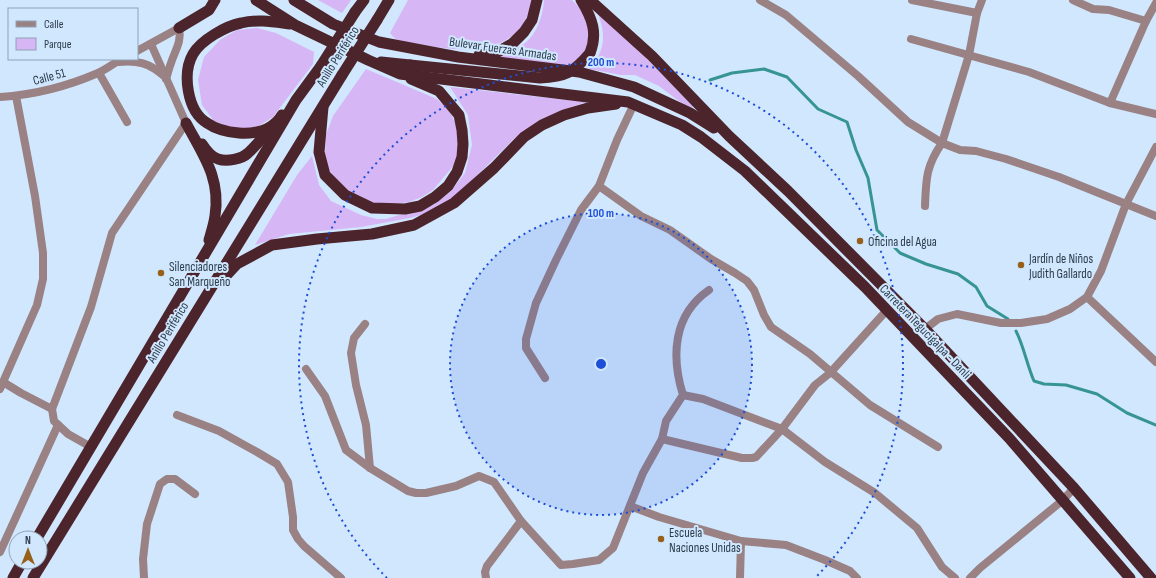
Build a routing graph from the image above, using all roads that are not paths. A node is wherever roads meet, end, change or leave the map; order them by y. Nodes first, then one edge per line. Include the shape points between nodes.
1 (215, 0) edge
2 (256, 0) edge
3 (364, 0) edge
4 (389, 0) edge
5 (537, 0) edge
6 (581, 0) edge
7 (590, 0) edge
8 (760, 0) edge
9 (912, 0) edge
10 (982, 0) edge
11 (1073, 0) edge
12 (299, 2) edge
13 (1156, 3) edge
14 (977, 13) junction
15 (1146, 21) junction
16 (295, 24) junction
17 (178, 28) junction
18 (911, 39) dead end
19 (151, 44) junction
20 (138, 50) edge
21 (969, 55) junction
22 (458, 56) junction
23 (120, 60) edge
24 (368, 60) junction
25 (99, 73) junction
26 (400, 74) junction
27 (166, 79) junction
28 (16, 96) junction
29 (0, 97) edge
30 (296, 100) junction
31 (631, 103) junction
32 (1110, 103) junction
33 (323, 104) junction
34 (1156, 114) edge
35 (127, 122) dead end
36 (186, 123) junction
37 (274, 125) junction
38 (728, 136) junction
39 (942, 143) junction
40 (1156, 147) edge
41 (599, 186) junction
42 (1126, 204) junction
43 (925, 206) dead end
44 (1156, 216) edge
45 (206, 253) junction
46 (709, 290) dead end
47 (206, 296) junction
48 (1087, 297) junction
49 (887, 310) junction
50 (365, 324) dead end
51 (925, 329) junction
52 (1156, 362) edge
53 (306, 369) dead end
54 (830, 373) junction
55 (545, 378) dead end
56 (2, 385) edge
57 (683, 395) junction
58 (52, 409) junction
59 (177, 415) dead end
60 (58, 425) junction
61 (782, 429) junction
62 (662, 439) junction
63 (91, 447) junction
64 (938, 447) dead end
65 (370, 468) junction
66 (1074, 488) junction
67 (195, 494) dead end
68 (1063, 500) junction
69 (630, 506) junction
70 (521, 521) junction
71 (42, 530) edge
72 (741, 541) junction
73 (2, 542) edge
74 (0, 552) edge
75 (33, 578) edge
76 (144, 578) edge
77 (341, 578) edge
78 (486, 578) edge
79 (740, 578) edge
80 (857, 578) edge
81 (955, 578) edge
82 (970, 578) edge
83 (1130, 578) edge
84 (1151, 578) edge

1 - 17 highway via 209,10
2 - 16 highway
3 - 30 highway, Anillo Periférico, bridge
4 - 33 highway, Anillo Periférico, bridge
5 - 22 highway via 532,20 513,43 496,53
6 - 24 highway, bridge via 589,14 594,42 590,53 574,70 555,78
7 - 38 highway via 652,56
8 - 39 street via 786,15 908,122
9 - 14 street
10 - 14 street
11 - 15 street via 1093,9 1109,10
12 - 22 highway, Bulevar Fuerzas Armadas via 333,24 379,42
13 - 15 street
14 - 21 street
15 - 32 street
16 - 24 highway
16 - 37 highway via 268,21 241,23 219,31 202,43 193,54 188,69 188,94 198,115 206,123 224,131 248,134
17 - 19 street
17 - 27 street via 179,44
18 - 21 street
19 - 20 street
19 - 27 street
21 - 32 street via 1029,72
21 - 39 street
22 - 38 highway, Bulevar Fuerzas Armadas via 579,72 634,87 690,113
23 - 25 street, Calle 51
23 - 27 street via 144,63
24 - 26 highway
25 - 28 street, Calle 51 via 55,88
25 - 35 street
26 - 31 highway
26 - 33 highway via 439,91 459,115 462,130 462,157 457,172 448,186 420,206 405,209 372,208 345,195 325,175 319,152
27 - 36 street
28 - 29 street, Calle 51
28 - 56 street via 35,196 43,253 43,279 37,305
30 - 37 highway
30 - 45 highway, Anillo Periférico
31 - 41 street
31 - 47 highway via 588,108 542,125 524,137 454,203 414,225 372,234 272,245 237,264
31 - 49 highway, Carretera Tegucigalpa - Danli via 682,125 745,171
32 - 34 street
33 - 47 highway, Anillo Periférico
36 - 37 highway via 210,154 218,159 229,160 247,154
36 - 45 highway via 215,184 215,217
36 - 58 street via 112,233 91,307
38 - 51 highway, Carretera Tegucigalpa - Danli via 788,191
39 - 42 street via 960,150 976,151 1006,159
39 - 43 street via 933,155 926,178
40 - 42 street
41 - 54 street via 641,216 670,230 710,259 747,281 754,290 771,327 810,354
41 - 55 street via 581,210 536,303 526,348
42 - 44 street
42 - 48 street via 1101,271
45 - 63 highway, Anillo Periférico
46 - 57 street via 698,297 681,325 676,358
47 - 75 highway, Anillo Periférico
48 - 51 street via 1070,309 1047,319 1001,323 957,314 938,319
48 - 52 street
49 - 54 street
49 - 68 highway, Carretera Tegucigalpa - Danli via 1009,438
50 - 65 street via 354,338 351,353 366,425
51 - 66 highway, Carretera Tegucigalpa - Danli
53 - 65 street via 325,396 346,450
54 - 61 street via 815,386
54 - 64 street via 870,405
56 - 58 street
57 - 61 street via 703,399
57 - 62 street via 666,421
58 - 60 street via 54,421
59 - 77 street via 219,431 277,464 288,482 293,530 298,539
60 - 63 street
60 - 73 street
61 - 62 street via 756,457 752,458 742,458
61 - 81 street via 825,462 875,493 916,528 942,567
62 - 69 street via 643,474
63 - 71 highway, Anillo Periférico
65 - 70 street via 408,491 416,493 456,486 479,476 494,482
66 - 68 street
66 - 84 highway, Carretera Tegucigalpa - Danli
67 - 76 street via 175,479 167,479 160,484 147,524 143,559
68 - 82 street
68 - 83 highway, Carretera Tegucigalpa - Danli
69 - 70 street via 613,548 599,560 573,564 561,564
69 - 72 street
70 - 78 street via 487,566
72 - 79 street
72 - 80 street via 786,545 844,568
73 - 74 street

